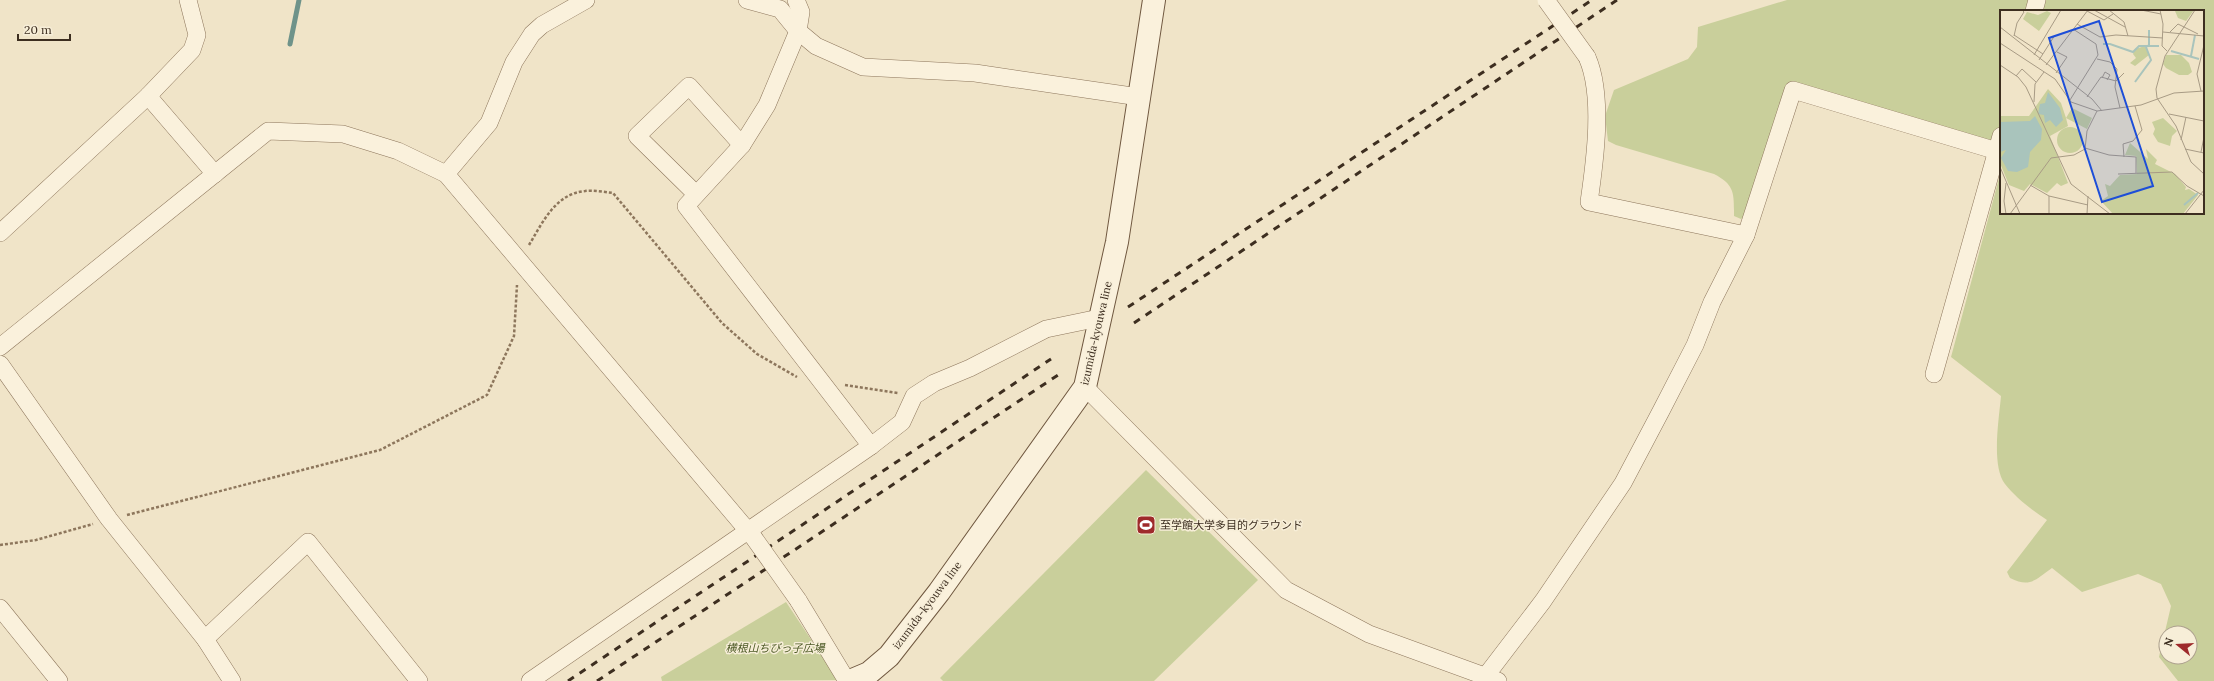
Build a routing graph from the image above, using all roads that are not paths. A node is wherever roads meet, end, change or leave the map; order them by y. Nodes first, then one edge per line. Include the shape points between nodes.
1 (188, 0) edge
2 (586, 0) edge
3 (747, 0) edge
4 (796, 0) edge
5 (1154, 0) edge
6 (1546, 0) edge
7 (2037, 0) edge
8 (2034, 10) edge
9 (798, 31) junction
10 (148, 96) junction
11 (1138, 97) junction
12 (1999, 143) edge
13 (742, 145) junction
14 (215, 174) junction
15 (446, 174) junction
16 (696, 194) junction
17 (0, 233) edge
18 (1746, 236) junction
19 (1099, 318) junction
20 (0, 347) edge
21 (0, 364) edge
22 (1934, 374) dead end
23 (1085, 387) junction
24 (871, 446) junction
25 (752, 534) junction
26 (0, 608) edge
27 (205, 638) junction
28 (1492, 679) edge
29 (59, 681) edge
30 (232, 681) edge
31 (420, 681) edge
32 (530, 681) edge
33 (848, 681) edge

1 - 10 street via 197,35 192,50
2 - 15 street via 542,25 532,34 514,62 489,123
3 - 9 street via 780,9
4 - 9 street via 801,12
5 - 11 main road, izumida-kyouwa line
6 - 18 street, bridge via 1587,57 1594,72 1597,150 1589,202
7 - 8 street
9 - 11 street via 816,46 863,67 976,73
9 - 13 street via 767,105
10 - 14 street
10 - 17 street
11 - 19 main road, izumida-kyouwa line via 1117,242
12 - 18 street via 1793,90
12 - 22 street
13 - 16 street
13 - 16 street via 689,86 637,136
14 - 15 street via 268,131 343,134 398,151
14 - 20 street
15 - 25 street
16 - 24 street via 686,206
18 - 28 street via 1712,302 1695,345 1623,483
19 - 23 main road, izumida-kyouwa line
19 - 24 street via 1046,329 970,368 934,383 914,396 902,422
21 - 27 street via 110,519
23 - 28 street via 1286,590 1369,634
23 - 33 main road, izumida-kyouwa line via 939,592 889,656 869,672
24 - 25 street
25 - 32 street
25 - 33 street, bridge via 798,600
26 - 29 street
27 - 30 street
27 - 31 street via 308,542

